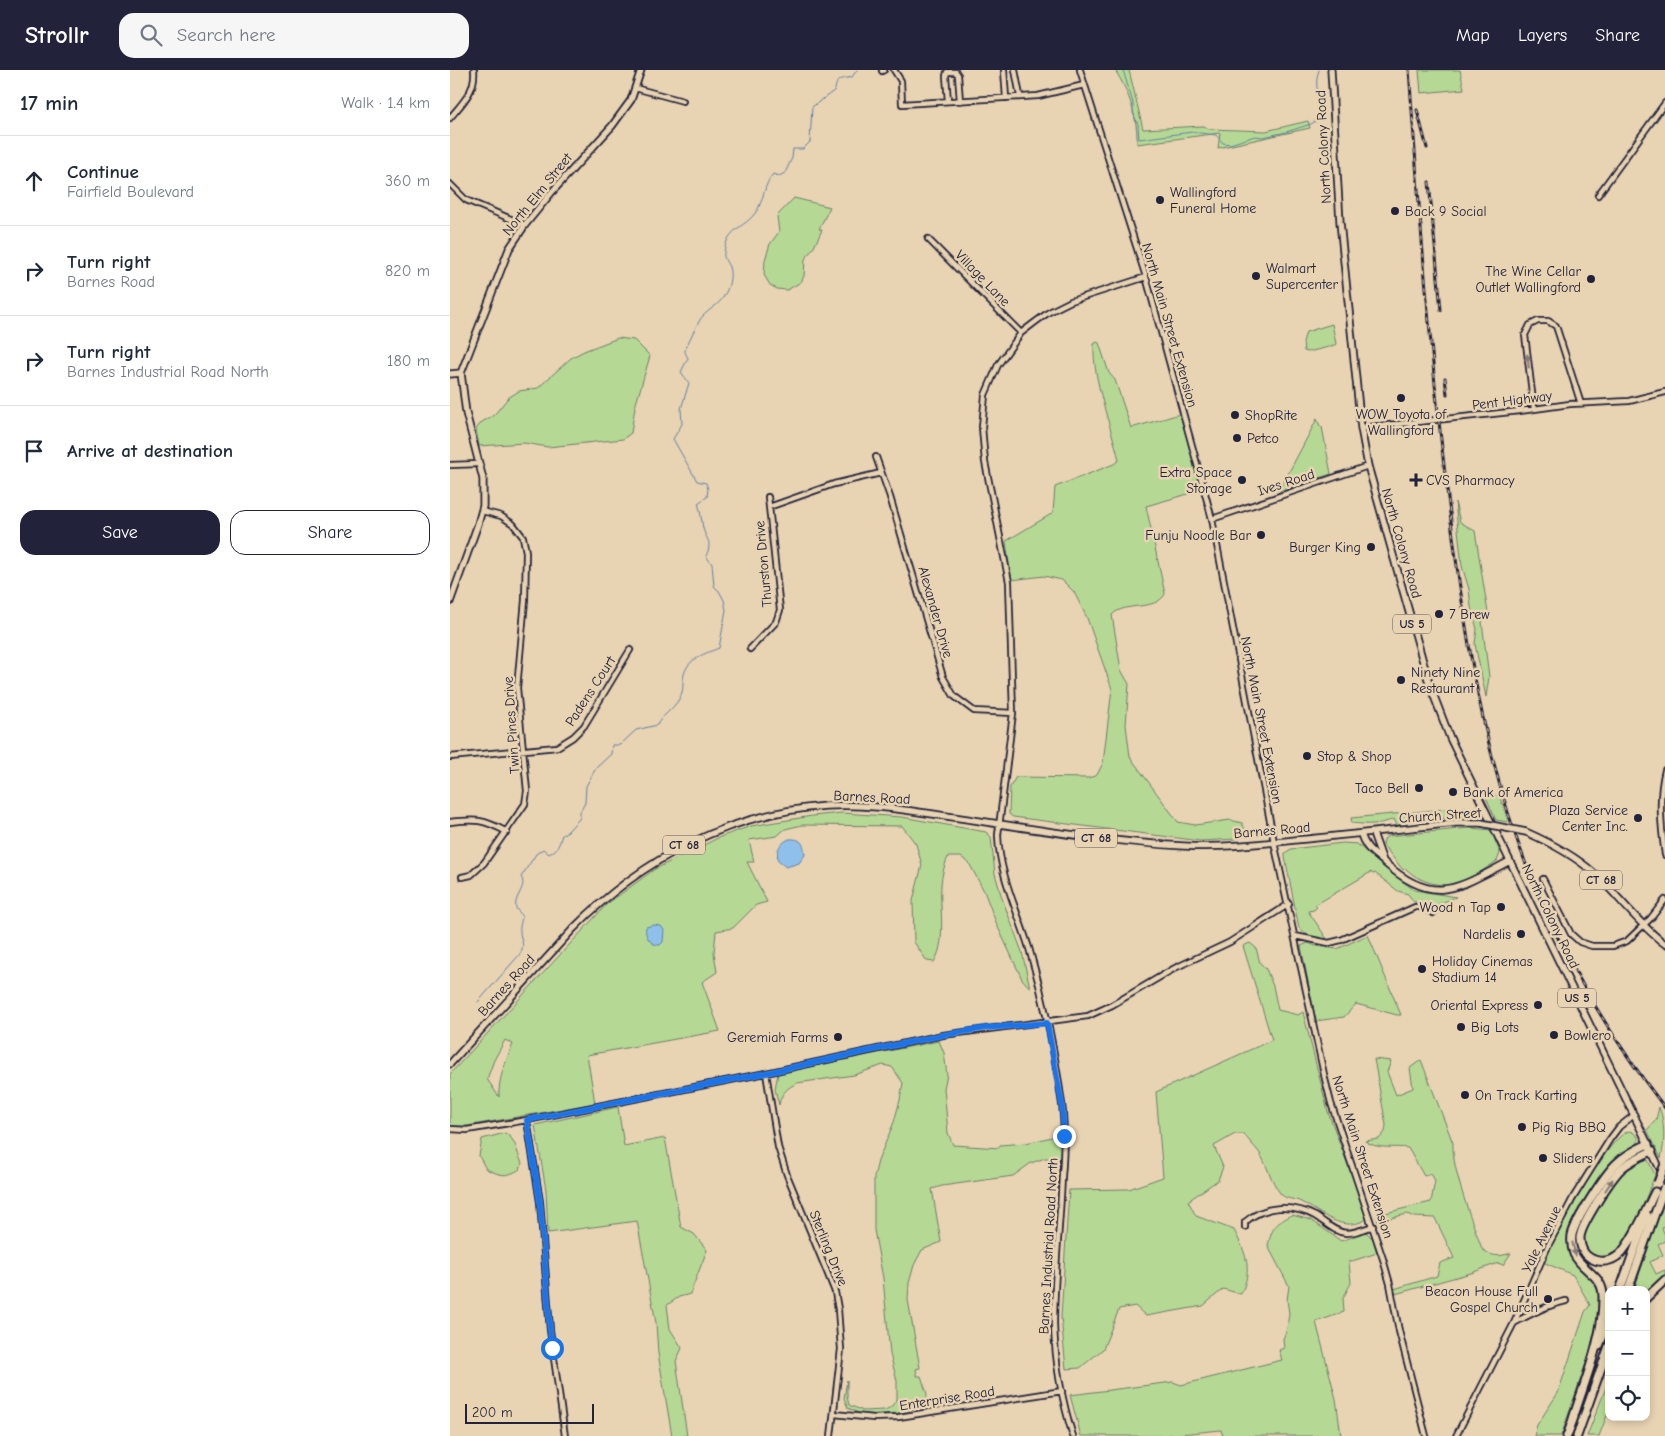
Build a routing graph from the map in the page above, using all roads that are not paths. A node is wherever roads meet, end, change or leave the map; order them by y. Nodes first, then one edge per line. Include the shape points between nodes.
1 (474, 70) edge
2 (641, 70) edge
3 (894, 70) edge
4 (1004, 70) edge
5 (1015, 70) edge
6 (1080, 70) edge
7 (1332, 70) edge
8 (1084, 85) junction
9 (635, 88) junction
10 (1020, 96) junction
11 (1006, 98) junction
12 (683, 101) dead end
13 (948, 101) junction
14 (960, 101) junction
15 (1665, 103) edge
16 (450, 118) edge
17 (450, 184) edge
18 (1598, 195) dead end
19 (525, 225) junction
20 (928, 239) dead end
21 (1146, 277) junction
22 (1021, 333) junction
23 (461, 373) junction
24 (450, 374) edge
25 (1665, 392) edge
26 (1581, 404) junction
27 (1534, 410) junction
28 (1362, 428) junction
29 (876, 457) dead end
30 (479, 464) junction
31 (450, 465) edge
32 (1368, 466) junction
33 (881, 473) junction
34 (768, 497) dead end
35 (769, 507) junction
36 (482, 511) junction
37 (1212, 519) junction
38 (450, 602) edge
39 (750, 649) dead end
40 (630, 650) dead end
41 (1013, 713) junction
42 (523, 749) junction
43 (450, 757) edge
44 (1665, 770) edge
45 (450, 822) edge
46 (1000, 824) junction
47 (1384, 831) joint
48 (507, 832) junction
49 (1373, 833) junction
50 (1360, 834) junction
51 (1274, 842) junction
52 (1665, 855) edge
53 (1383, 861) junction
54 (1510, 861) junction
55 (462, 877) dead end
56 (1543, 879) dead end
57 (1665, 900) edge
58 (1289, 904) junction
59 (1433, 913) dead end
60 (1644, 926) junction
61 (1295, 936) junction
62 (1665, 944) edge
63 (1047, 1023) junction
64 (450, 1064) edge
65 (766, 1073) junction
66 (1634, 1115) junction
67 (527, 1120) junction
68 (450, 1129) edge
69 (1648, 1144) junction
70 (1652, 1151) junction
71 (1665, 1164) edge
72 (1661, 1186) edge
73 (1373, 1226) junction
74 (1245, 1227) dead end
75 (1665, 1280) edge
76 (1622, 1286) edge
77 (1629, 1286) edge
78 (1650, 1294) edge
79 (1566, 1301) dead end
80 (1514, 1323) junction
81 (1605, 1331) edge
82 (1605, 1357) edge
83 (1605, 1369) edge
84 (1062, 1391) junction
85 (834, 1414) junction
86 (1572, 1422) junction
87 (1581, 1425) junction
88 (565, 1436) edge
89 (831, 1436) edge
90 (1073, 1436) edge
91 (1426, 1436) edge
92 (1456, 1436) edge
93 (1567, 1436) edge
94 (1577, 1436) edge

1 - 16 street via 472,89
2 - 9 main road, North Elm Street
3 - 13 street via 901,81 902,104
4 - 11 street
5 - 10 street
6 - 8 street, North Main Street Extension
7 - 28 main road, North Colony Road / US 5 via 1340,222
8 - 10 street via 1047,94
8 - 21 street, North Main Street Extension
9 - 12 street
9 - 19 main road, North Elm Street via 631,100 612,126
10 - 11 street
11 - 14 street
13 - 14 street
13 - 14 street via 946,76 952,71 958,75
15 - 18 street
17 - 19 street via 466,200
19 - 23 main road, North Elm Street via 509,249
20 - 22 street, Village Lane
21 - 22 street, Barnes Industrial Road North via 1071,301 1049,312
21 - 37 street, North Main Street Extension
22 - 41 street, Barnes Industrial Road North via 998,365 985,394 982,427 985,462 1009,582
23 - 24 main road
23 - 30 main road via 466,413
25 - 26 street, Pent Highway via 1629,401
26 - 27 street, Pent Highway
27 -> 26 street via 1525,335 1530,325 1541,320 1556,326
27 - 28 street, Pent Highway
28 - 32 main road, North Colony Road / US 5
29 - 33 street, Alexander Drive
30 - 31 street
30 - 36 main road via 483,479
32 - 37 street, Ives Road
32 - 54 main road, North Colony Road / US 5 via 1437,706
33 - 35 street via 834,484
33 - 41 street, Alexander Drive via 943,677 954,696 974,710
34 - 35 street, Thurston Drive
35 - 39 street, Thurston Drive via 780,610 776,622
36 - 38 main road
36 - 42 street, Twin Pines Drive via 513,524 523,537 526,552 517,688
37 - 51 street, North Main Street Extension
40 - 42 street, Padens Court via 574,738 557,747
41 - 46 street, Barnes Industrial Road North
42 - 43 street, Padens Court
42 - 48 street, Twin Pines Drive via 525,804
44 - 52 street via 1660,812
45 - 48 street via 474,819
46 - 51 main road, Barnes Road / CT 68 via 1096,838 1185,846
46 - 63 street, Barnes Industrial Road North via 1002,867 1035,968
46 - 64 main road, Barnes Road / CT 68 via 887,808 827,806 768,816 712,833 662,857 594,908
47 - 49 main road, Barnes Road / CT 68
47 - 60 main road, Church Street / CT 68, bridge via 1481,823 1526,832 1553,843 1585,865
48 - 55 street, Twin Pines Drive via 484,864 471,875
49 - 50 main road, Barnes Road / CT 68
49 - 53 main road
50 - 51 main road, Barnes Road / CT 68
50 - 53 main road via 1367,848
51 - 58 street, North Main Street Extension
53 - 54 main road via 1409,881 1441,890 1462,886
54 - 66 main road, North Colony Road / US 5
56 - 60 street via 1571,934 1584,944 1614,946 1627,941
57 - 60 street
58 - 61 street, North Main Street Extension
58 - 63 street via 1230,942 1175,968 1097,1013
59 - 61 street via 1415,907 1329,943
60 - 62 main road, Church Street / CT 68
61 - 73 street, North Main Street Extension via 1331,1103
63 - 65 street via 943,1035
63 - 84 street, Barnes Industrial Road North via 1062,1105 1064,1136 1054,1322
65 - 67 street
65 - 85 street, Sterling Drive via 778,1146 787,1175 835,1292 842,1349
66 - 69 main road, North Colony Road / US 5
66 - 80 street, Yale Avenue via 1610,1139 1573,1198
67 - 68 street via 467,1130
67 - 88 street via 540,1202 550,1330
69 - 70 main road, North Colony Road / US 5
69 -> 86 highway via 1611,1170 1572,1236 1575,1255 1600,1282 1603,1298 1598,1337
70 - 72 main road, North Colony Road / US 5
72 -> 70 highway via 1617,1256 1602,1262 1586,1255 1580,1234 1598,1202 1622,1168
71 - 72 highway, bridge
72 - 76 highway
72 - 77 highway
73 - 74 street via 1346,1233 1300,1209 1284,1207 1254,1214 1245,1222
73 - 91 street, North Main Street Extension
75 - 78 highway
79 - 80 street
80 - 92 street, Yale Avenue
81 - 86 highway
82 - 87 highway
83 - 87 highway
84 - 85 street, Enterprise Road via 899,1418
84 - 90 street, Barnes Industrial Road North
85 - 89 street, Sterling Drive
86 - 93 highway
87 - 94 highway

